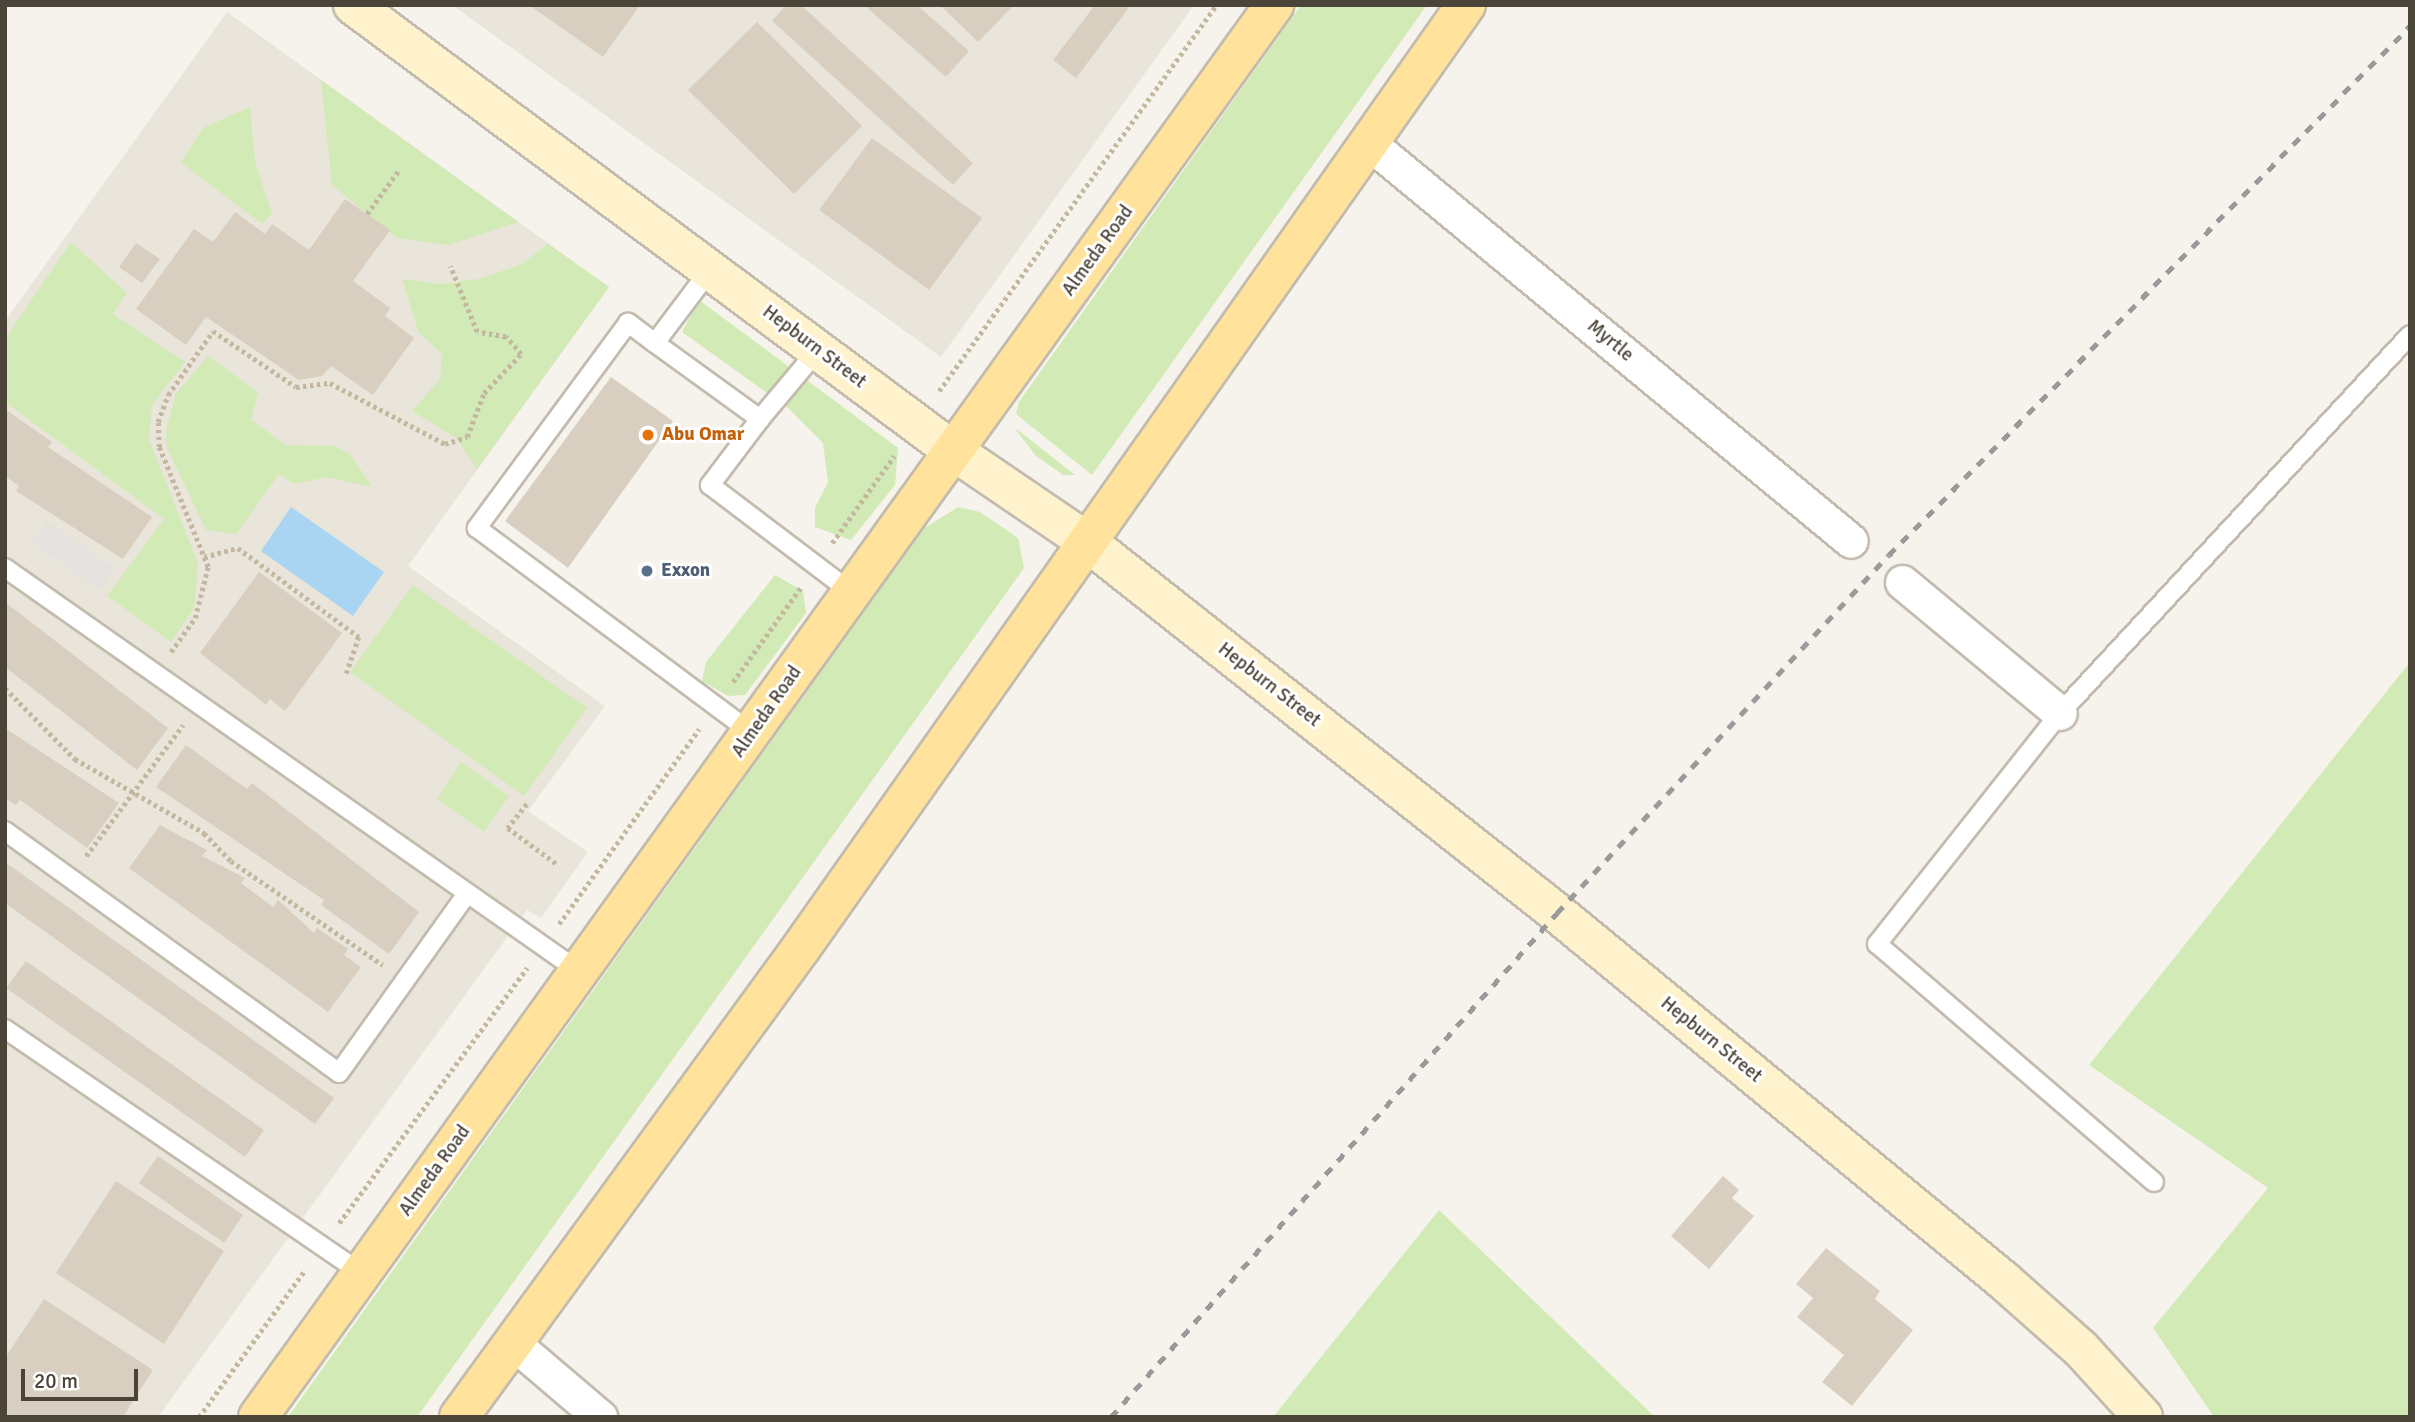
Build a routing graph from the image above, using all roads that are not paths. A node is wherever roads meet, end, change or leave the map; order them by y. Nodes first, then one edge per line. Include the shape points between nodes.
1 (353, 5) edge
2 (1274, 5) edge
3 (1466, 5) edge
4 (1368, 142) junction
5 (710, 271) junction
6 (2410, 335) edge
7 (655, 343) junction
8 (818, 351) junction
9 (760, 419) junction
10 (952, 450) junction
11 (1086, 541) junction
12 (1851, 541) dead end
13 (5, 568) edge
14 (1902, 582) dead end
15 (851, 592) junction
16 (2060, 713) junction
17 (752, 733) junction
18 (5, 831) edge
19 (466, 894) junction
20 (580, 972) junction
21 (5, 1029) edge
22 (2154, 1182) dead end
23 (361, 1273) junction
24 (512, 1342) junction
25 (258, 1417) edge
26 (459, 1417) edge
27 (600, 1417) edge
28 (2143, 1417) edge

1 - 5 street, Hepburn Street
2 - 10 main road, Almeda Road
3 - 4 main road
4 - 11 main road
4 - 12 street, Myrtle
5 - 7 lane
5 - 8 street, Hepburn Street
6 - 16 lane
7 - 9 lane
7 - 17 lane via 628,323 477,528
8 - 9 lane
8 - 10 street, Hepburn Street
9 - 15 lane via 710,485
10 - 11 street, Hepburn Street
10 - 15 main road, Almeda Road
11 - 24 main road
11 - 28 street, Hepburn Street via 1557,913 2003,1280 2081,1349
13 - 19 lane
14 - 16 street
15 - 17 main road, Almeda Road
16 - 22 lane via 1877,944
17 - 20 main road, Almeda Road
18 - 19 lane via 339,1073
19 - 20 lane
20 - 23 main road, Almeda Road
21 - 23 lane
23 - 25 main road, Almeda Road
24 - 26 main road
24 - 27 street

